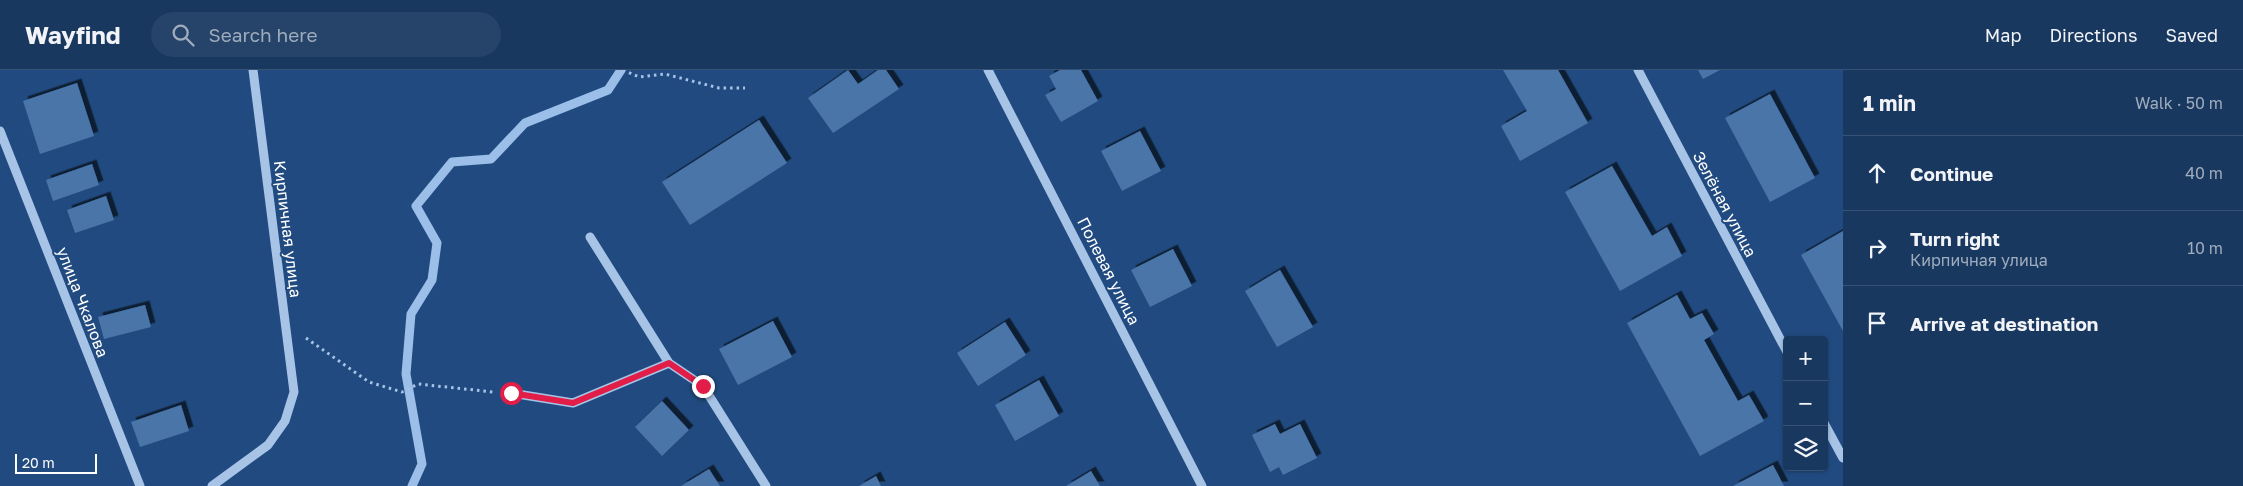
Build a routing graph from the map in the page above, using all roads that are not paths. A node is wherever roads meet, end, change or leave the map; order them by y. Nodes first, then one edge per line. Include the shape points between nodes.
1 (253, 70) edge
2 (988, 70) edge
3 (1638, 70) edge
4 (0, 131) edge
5 (590, 237) dead end
6 (1783, 344) edge
7 (669, 363) junction
8 (511, 393) road end
9 (1826, 426) edge
10 (1843, 458) edge
11 (139, 485) edge
12 (212, 486) edge
13 (766, 486) edge
14 (1202, 486) edge

1 - 12 street, Кирпичная улица via 294,392 285,422 268,445
2 - 14 street, Полевая улица
3 - 6 street, Зелёная улица
4 - 11 street, улица Чкалова
5 - 7 street
7 - 8 street via 573,403
7 - 13 street via 703,386
9 - 10 street

